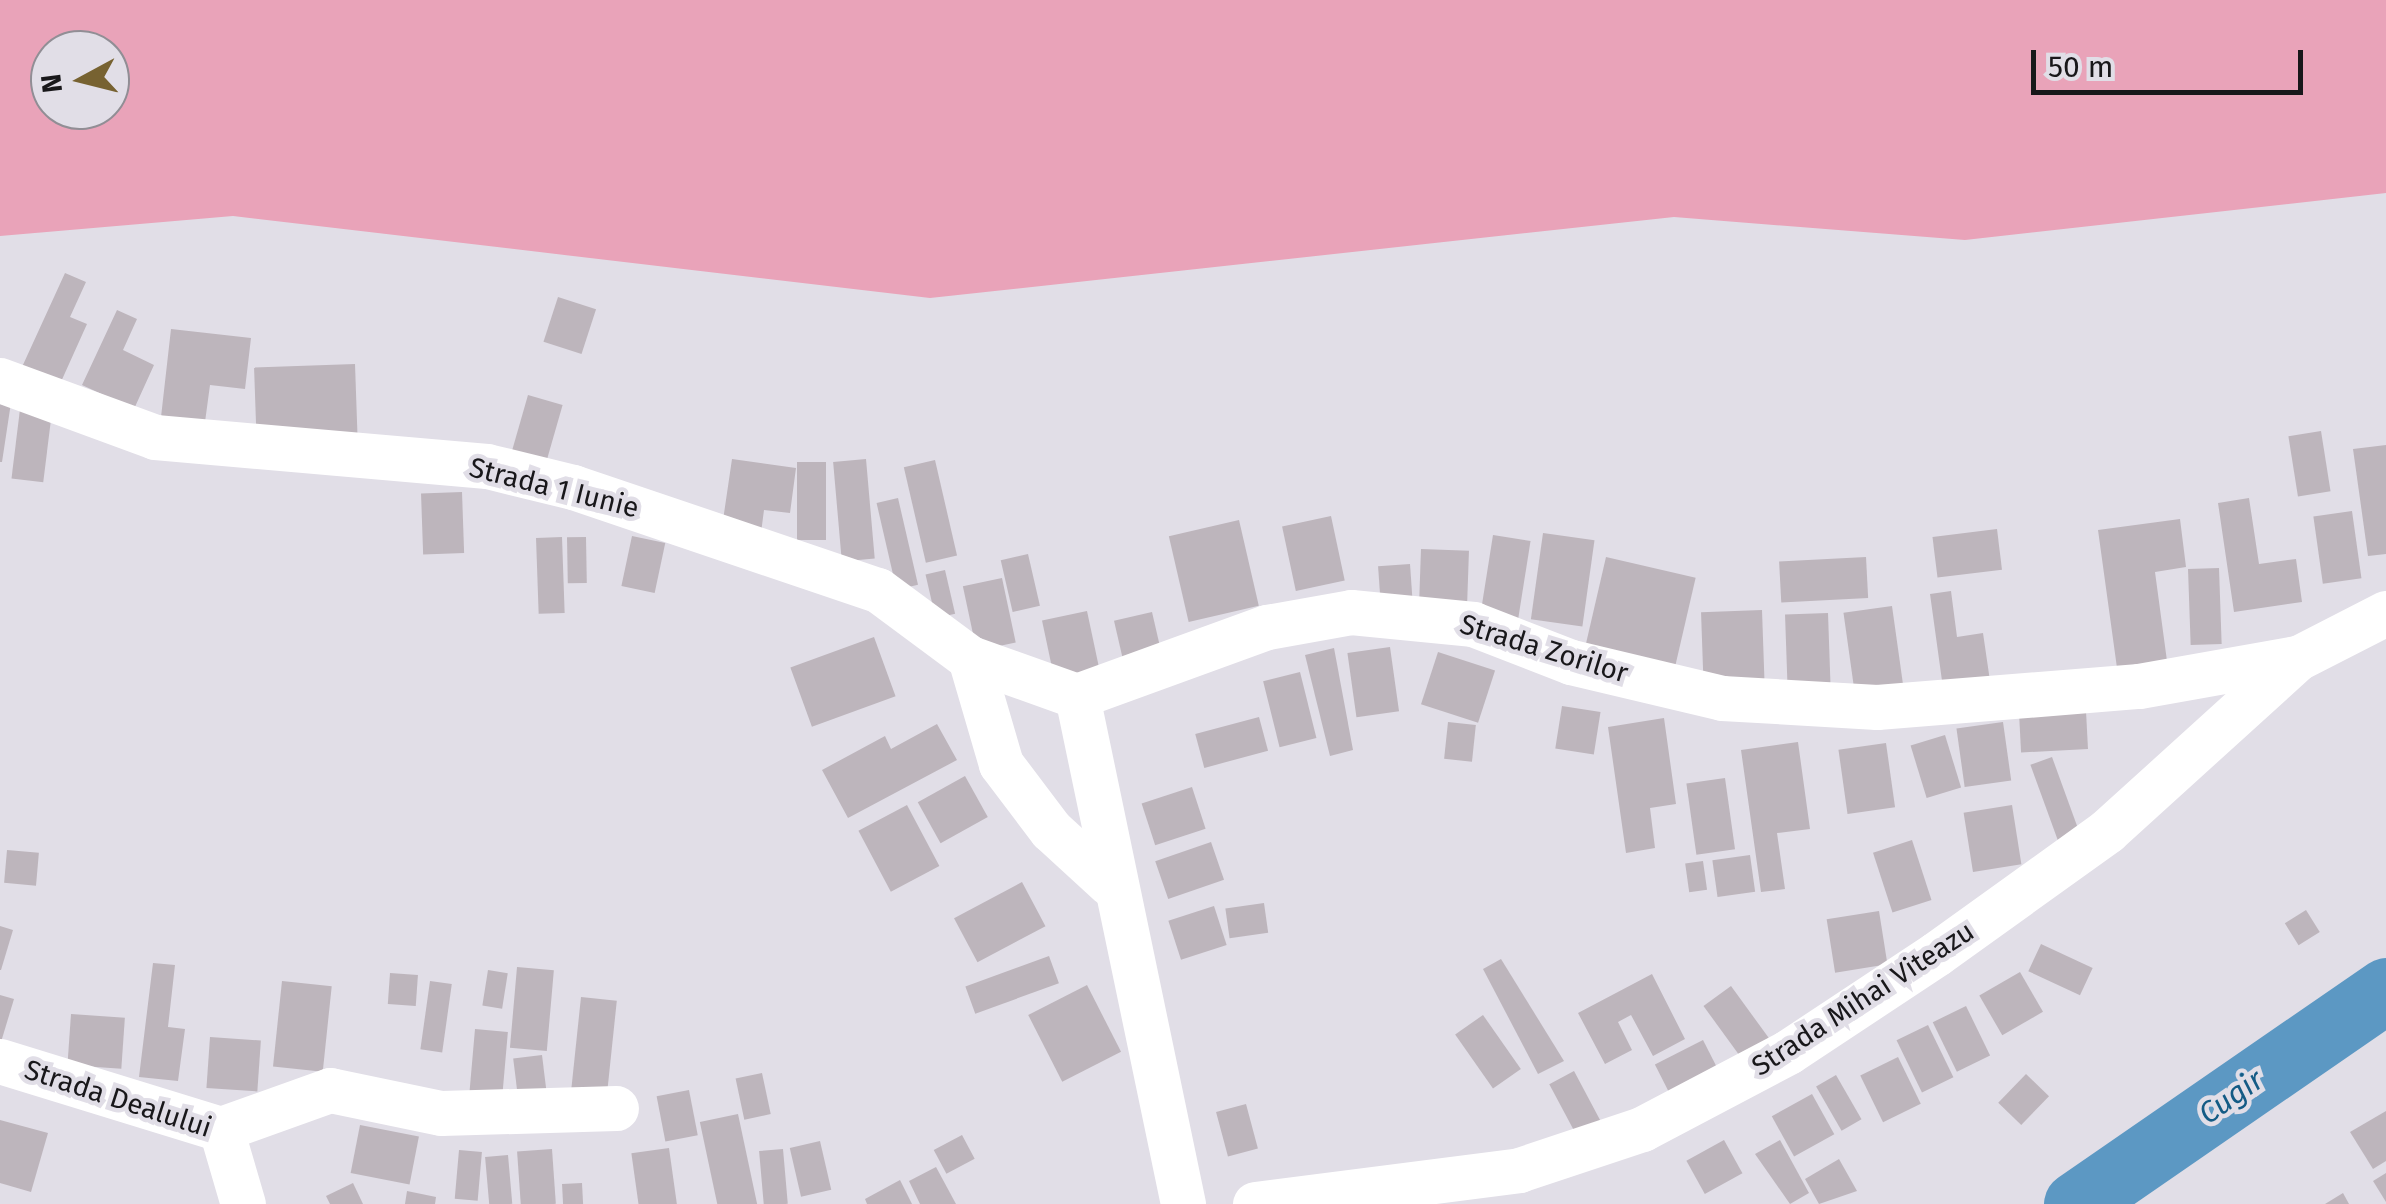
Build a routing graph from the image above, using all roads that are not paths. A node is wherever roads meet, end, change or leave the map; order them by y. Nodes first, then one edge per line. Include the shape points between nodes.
1 (0, 380) edge
2 (2386, 613) edge
3 (970, 658) junction
4 (2298, 658) junction
5 (1077, 696) junction
6 (1109, 883) junction
7 (0, 1061) edge
8 (616, 1108) dead end
9 (221, 1129) junction
10 (243, 1204) edge
11 (1183, 1204) edge
12 (1255, 1204) edge

1 - 3 street, Strada 1 Iunie via 156,438 487,466 573,487 878,590
2 - 4 street, Strada Mihai Viteazu
3 - 5 street, Strada 1 Iunie
3 - 6 street via 1001,764 1052,830
4 - 5 street, Strada Zorilor via 2139,686 1877,707 1722,698 1571,662 1473,624 1352,612 1267,627
4 - 12 street, Strada Mihai Viteazu via 2107,832 1788,1052 1674,1112 1582,1154 1519,1170
5 - 6 street
6 - 11 street
7 - 9 street, Strada Dealului
8 - 9 street via 440,1113 330,1090
9 - 10 street, Strada Dealului

